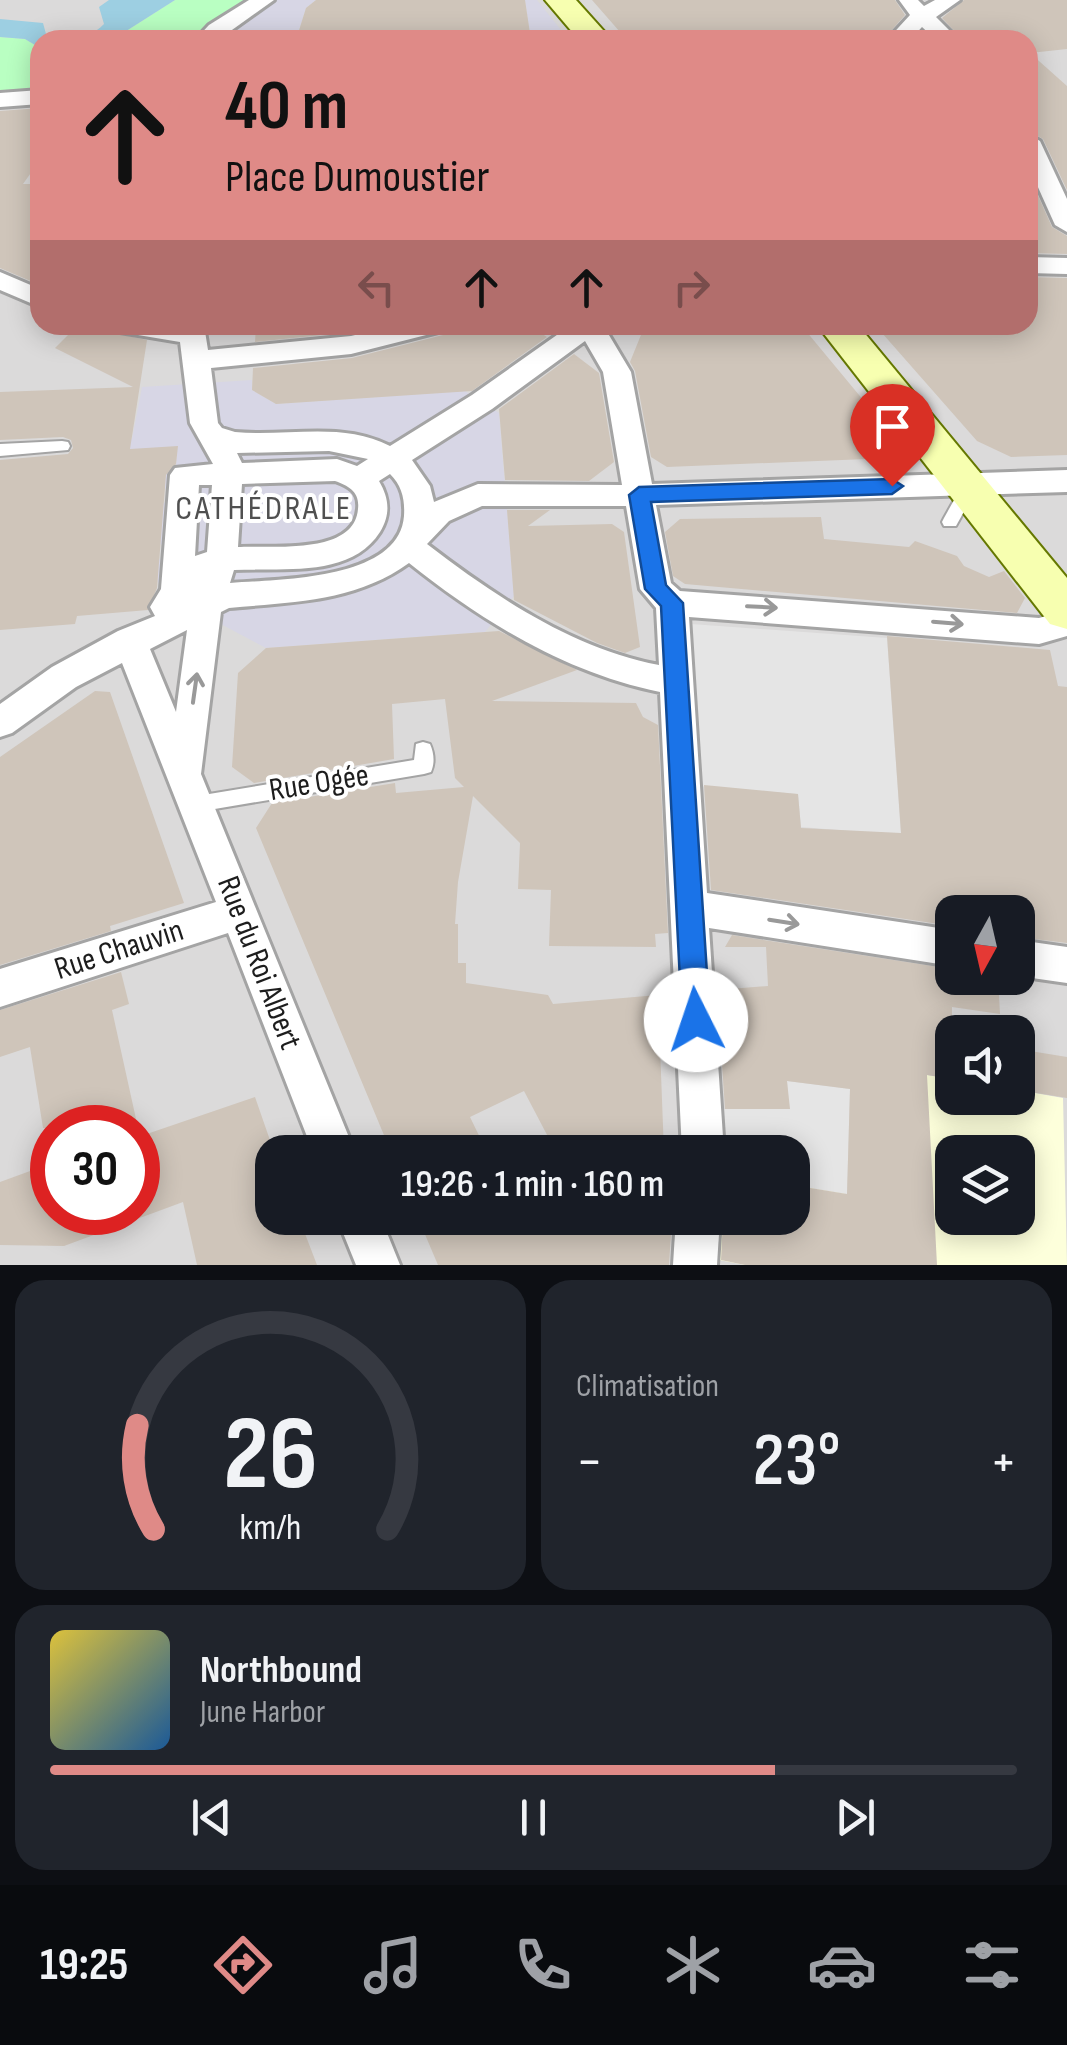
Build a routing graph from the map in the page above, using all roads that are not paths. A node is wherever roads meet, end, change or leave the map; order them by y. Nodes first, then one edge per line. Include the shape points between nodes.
1 (264, 0) edge
2 (560, 0) edge
3 (950, 0) edge
4 (913, 8) edge
5 (215, 30) edge
6 (587, 30) edge
7 (937, 30) edge
8 (30, 98) edge
9 (0, 100) edge
10 (1038, 163) edge
11 (1067, 225) edge
12 (1038, 265) edge
13 (1067, 266) edge
14 (0, 280) edge
15 (30, 294) edge
16 (166, 335) edge
17 (392, 335) edge
18 (576, 335) edge
19 (596, 335) edge
20 (845, 335) edge
21 (192, 341) edge
22 (213, 436) junction
23 (62, 446) dead end
24 (0, 450) edge
25 (390, 457) junction
26 (228, 472) junction
27 (359, 478) junction
28 (1067, 481) edge
29 (639, 495) junction
30 (960, 505) junction
31 (412, 539) junction
32 (222, 562) junction
33 (183, 600) junction
34 (672, 603) junction
35 (1067, 611) edge
36 (1067, 623) edge
37 (130, 640) junction
38 (678, 682) junction
39 (0, 723) edge
40 (423, 750) dead end
41 (192, 788) junction
42 (688, 907) junction
43 (238, 912) junction
44 (935, 945) edge
45 (1035, 961) edge
46 (1067, 966) edge
47 (0, 988) edge
48 (327, 1135) edge
49 (702, 1135) edge
50 (367, 1235) edge
51 (697, 1235) edge
52 (378, 1265) edge
53 (696, 1265) edge

1 - 5 street
2 - 6 main road
3 - 4 street
4 - 7 street
8 - 9 street
10 - 11 street
12 - 13 street
14 - 15 street
16 - 21 street
17 - 21 street via 351,345
18 - 25 street
19 - 29 street via 618,372
20 - 30 main road
21 - 22 street via 200,401
22 - 25 street via 230,442 352,443
22 - 26 street
23 - 24 lane
25 - 27 street
25 - 31 street via 419,492
26 - 27 street via 319,468
26 - 32 street
26 - 33 street, Rue du Roi Albert via 185,470
27 - 32 street via 372,494 372,520 344,549
28 - 30 street
29 - 30 street via 918,485
29 - 31 street via 466,499 438,513
29 - 34 street via 656,589
30 - 35 main road
31 - 33 street via 383,566 350,582
31 - 38 street via 460,588 501,612 607,666
32 - 33 street via 208,563
33 - 37 street
41 -> 33 street, Rue du Roi Albert
34 -> 36 street via 1039,631
34 - 38 street
37 - 39 street via 64,676
37 - 41 street, Rue du Roi Albert
38 - 42 street
40 - 41 lane, Rue Ogée via 424,766
41 - 43 street, Rue du Roi Albert
42 -> 44 street
42 - 49 street
43 - 47 street, Rue Chauvin
43 - 48 street, Rue du Roi Albert
45 - 46 street
50 - 52 street
51 - 53 street

